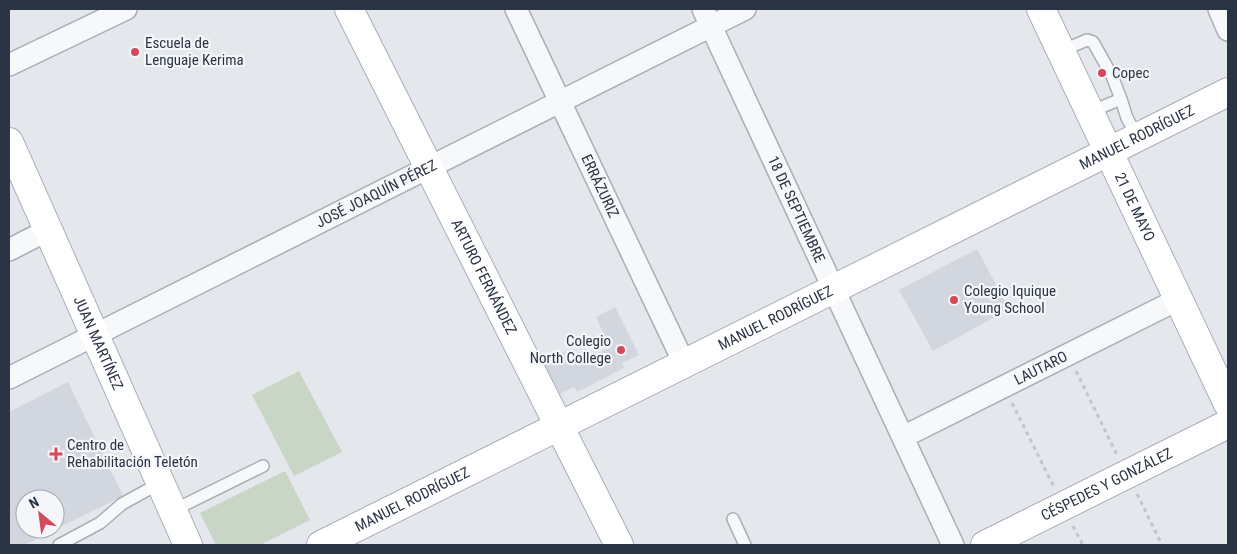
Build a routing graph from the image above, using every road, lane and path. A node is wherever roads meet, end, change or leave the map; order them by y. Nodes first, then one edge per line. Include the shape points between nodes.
1 (126, 9) edge
2 (349, 9) edge
3 (516, 9) edge
4 (745, 9) edge
5 (1041, 9) edge
6 (1219, 9) edge
7 (707, 17) edge
8 (1228, 30) edge
9 (1061, 51) junction
10 (9, 65) edge
11 (1228, 92) edge
12 (1121, 99) junction
13 (560, 102) junction
14 (1090, 112) junction
15 (1138, 138) junction
16 (9, 142) edge
17 (1108, 151) junction
18 (429, 168) junction
19 (48, 230) junction
20 (9, 250) edge
21 (834, 289) junction
22 (1178, 299) junction
23 (95, 336) junction
24 (1068, 354) junction
25 (684, 364) junction
26 (9, 378) edge
27 (1004, 387) junction
28 (1228, 404) edge
29 (1228, 424) edge
30 (559, 426) junction
31 (903, 437) junction
32 (1114, 448) dead end
33 (263, 466) dead end
34 (1050, 479) dead end
35 (160, 482) junction
36 (1140, 501) dead end
37 (172, 511) junction
38 (733, 519) dead end
39 (1075, 530) dead end
40 (59, 545) edge
41 (188, 545) edge
42 (321, 545) edge
43 (619, 545) edge
44 (744, 545) edge
45 (953, 545) edge
46 (985, 545) edge
47 (1082, 545) edge
48 (1162, 545) edge

1 - 10 street
2 - 18 street, ARTURO FERNÁNDEZ
3 - 13 street, ERRÁZURIZ
4 - 7 street, JOSÉ JOAQUÍN PÉREZ
5 - 9 street, 21 DE MAYO
6 - 8 street
7 - 13 street, JOSÉ JOAQUÍN PÉREZ
7 - 21 street, 18 DE SEPTIEMBRE
9 - 12 lane via 1087,40 1093,42
9 - 14 street, 21 DE MAYO
11 - 15 street, MANUEL RODRÍGUEZ
12 - 14 lane
12 - 15 lane
13 - 18 street, JOSÉ JOAQUÍN PÉREZ
13 - 25 street, ERRÁZURIZ
14 - 17 street, 21 DE MAYO
15 - 17 street, MANUEL RODRÍGUEZ
16 - 19 street, JUAN MARTÍNEZ
17 - 21 street, MANUEL RODRÍGUEZ
17 - 22 street, 21 DE MAYO
18 - 23 street, JOSÉ JOAQUÍN PÉREZ
18 - 30 street, ARTURO FERNÁNDEZ
19 - 20 street
19 - 23 street, JUAN MARTÍNEZ
21 - 25 street, MANUEL RODRÍGUEZ
21 - 31 street, 18 DE SEPTIEMBRE
22 - 24 street, LAUTARO
22 - 28 street, 21 DE MAYO
23 - 26 street, JOSÉ JOAQUÍN PÉREZ
23 - 35 street, JUAN MARTÍNEZ
24 - 27 street, LAUTARO
24 - 32 path
25 - 30 street, MANUEL RODRÍGUEZ
27 - 31 street, LAUTARO
27 - 34 path
29 - 46 street, CÉSPEDES Y GONZÁLEZ
30 - 42 street, MANUEL RODRÍGUEZ
30 - 43 street, ARTURO FERNÁNDEZ
31 - 45 street, 18 DE SEPTIEMBRE
33 - 37 lane
35 - 37 street, JUAN MARTÍNEZ
35 - 40 lane via 122,504 100,523
36 - 48 path
37 - 41 street, JUAN MARTÍNEZ
38 - 44 lane
39 - 47 path

